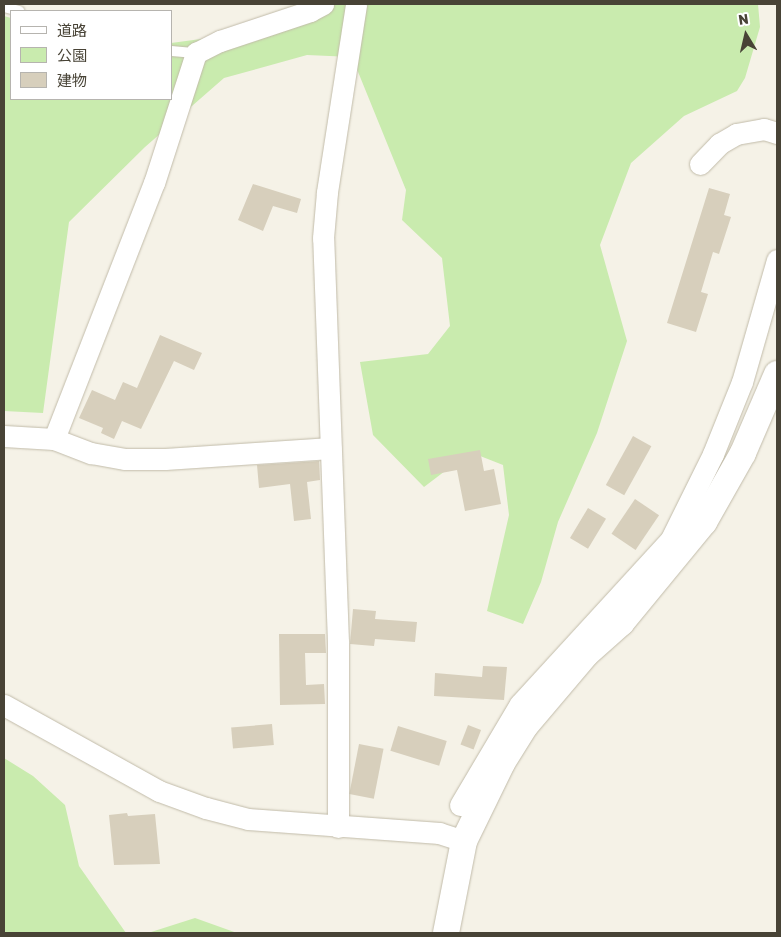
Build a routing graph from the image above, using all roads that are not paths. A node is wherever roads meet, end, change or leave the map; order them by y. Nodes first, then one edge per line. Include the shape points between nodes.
1 (323, 4) edge
2 (356, 4) edge
3 (172, 51) edge
4 (196, 53) junction
5 (777, 133) edge
6 (700, 164) dead end
7 (777, 260) edge
8 (777, 374) edge
9 (4, 436) edge
10 (54, 439) junction
11 (331, 448) junction
12 (4, 705) edge
13 (460, 805) dead end
14 (338, 827) junction
15 (464, 841) junction
16 (446, 933) edge

1 - 4 street via 310,12 220,41
2 - 11 street via 323,238
3 - 4 lane
4 - 10 street via 154,183
5 - 6 street via 764,129 736,134 719,144
7 - 13 street via 742,382 713,454 671,539 520,704
8 - 15 street via 743,453 704,522 620,623 586,654 524,726 486,792
9 - 10 street
10 - 11 street via 91,453 125,459
11 - 14 street via 338,652
12 - 14 street via 159,791 248,819
14 - 15 street via 439,833
15 - 16 street

